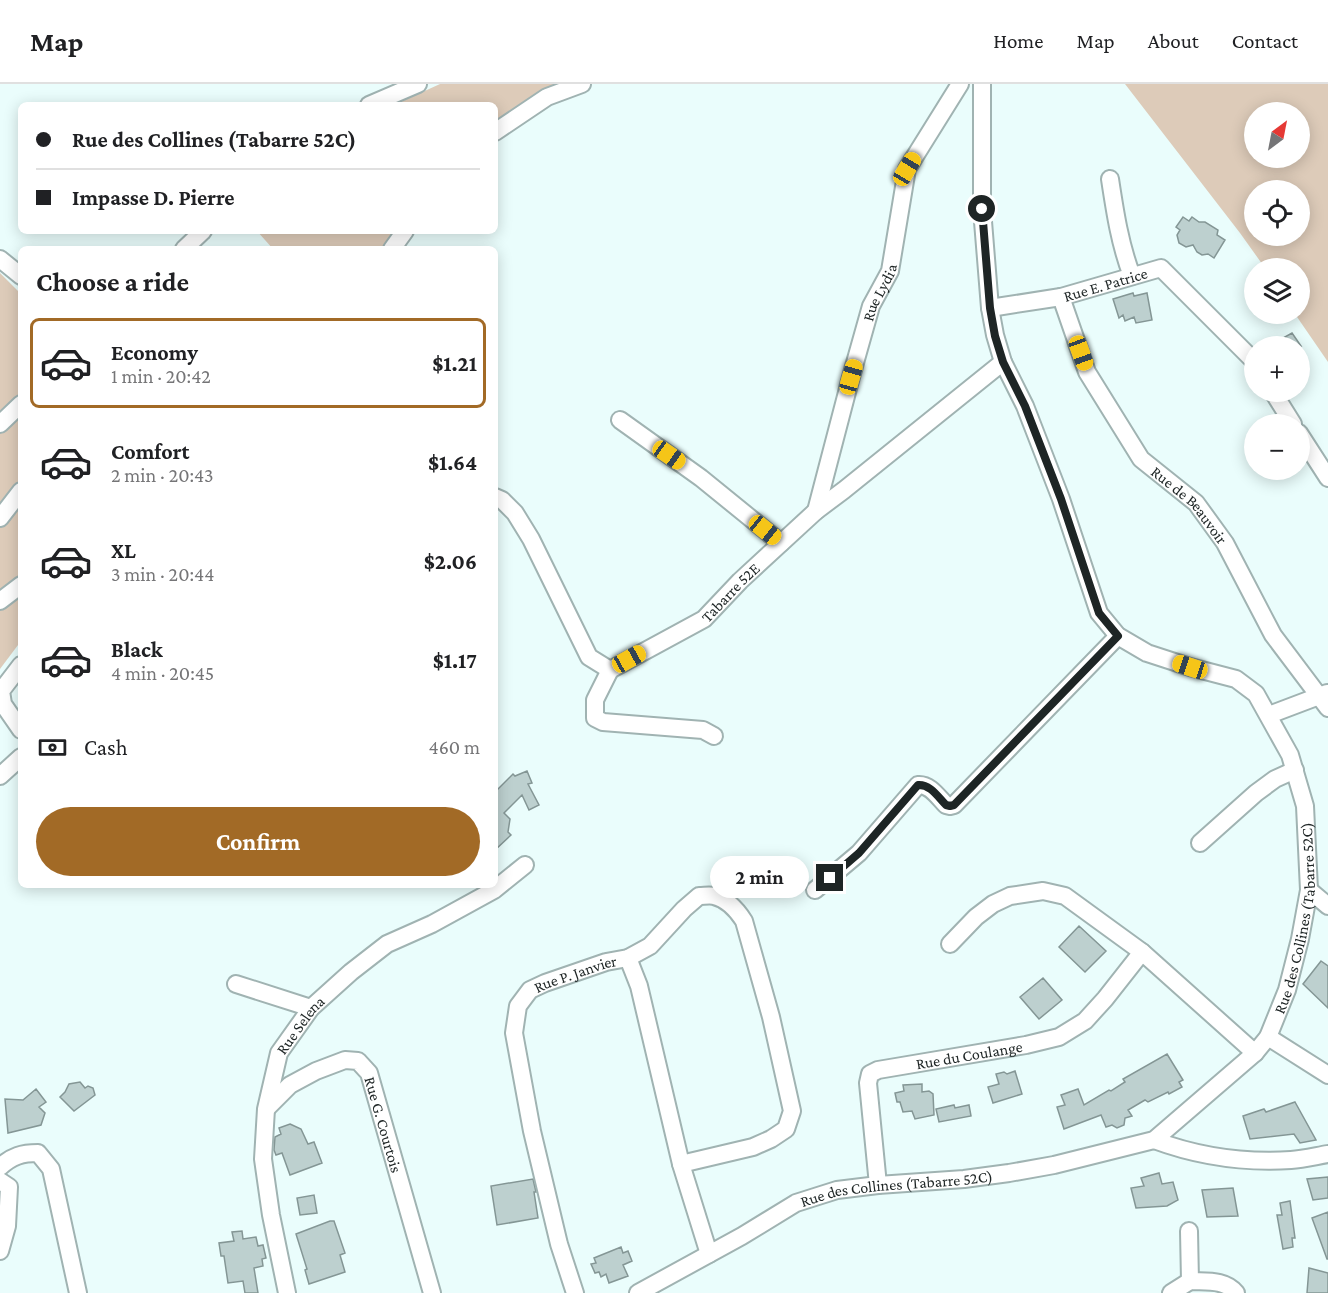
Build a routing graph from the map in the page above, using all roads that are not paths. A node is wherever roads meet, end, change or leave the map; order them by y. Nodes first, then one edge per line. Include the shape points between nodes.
1 (418, 84) edge
2 (582, 84) edge
3 (960, 84) edge
4 (982, 84) edge
5 (376, 102) edge
6 (498, 130) edge
7 (1110, 179) dead end
8 (199, 234) edge
9 (187, 246) edge
10 (0, 259) edge
11 (18, 274) edge
12 (1132, 276) junction
13 (1061, 297) junction
14 (990, 308) junction
15 (1244, 351) edge
16 (1003, 362) junction
17 (18, 407) edge
18 (620, 420) dead end
19 (0, 424) edge
20 (1310, 450) edge
21 (1328, 478) edge
22 (18, 495) edge
23 (498, 498) edge
24 (816, 511) junction
25 (0, 518) edge
26 (781, 543) junction
27 (18, 587) edge
28 (0, 601) edge
29 (1118, 636) junction
30 (18, 669) edge
31 (610, 670) junction
32 (1325, 699) edge
33 (1269, 715) junction
34 (18, 726) edge
35 (714, 736) dead end
36 (18, 760) edge
37 (1294, 770) junction
38 (0, 776) edge
39 (1200, 843) dead end
40 (525, 865) dead end
41 (498, 887) edge
42 (496, 888) edge
43 (815, 890) dead end
44 (1309, 890) junction
45 (1328, 906) edge
46 (950, 944) dead end
47 (1142, 951) junction
48 (628, 958) junction
49 (236, 984) dead end
50 (311, 1008) junction
51 (1268, 1037) junction
52 (1255, 1053) junction
53 (1328, 1075) edge
54 (266, 1109) junction
55 (1154, 1140) junction
56 (1328, 1154) edge
57 (681, 1164) junction
58 (0, 1167) edge
59 (0, 1181) edge
60 (878, 1185) junction
61 (1189, 1231) dead end
62 (0, 1251) edge
63 (709, 1254) junction
64 (1190, 1281) junction
65 (78, 1293) edge
66 (287, 1293) edge
67 (432, 1293) edge
68 (575, 1293) edge
69 (638, 1293) edge
70 (1171, 1293) edge
71 (1236, 1293) edge

1 - 5 street
2 - 6 street via 547,97
3 - 24 street, Rue Lydia via 907,169 890,271 871,306
4 - 14 street, Rue des Collines (Tabarre 52C) via 982,209
7 - 12 street via 1120,239
8 - 9 street
10 - 11 street
12 - 13 street, Rue E. Patrice
12 - 15 street, Rue E. Patrice via 1161,268
13 - 14 street, Rue E. Patrice
13 - 32 street, Rue de Beauvoir via 1087,372 1141,459 1196,503 1225,543 1273,635
14 - 16 street, Rue des Collines (Tabarre 52C)
16 - 24 street, Tabarre 52E
16 - 29 street, Rue des Collines (Tabarre 52C) via 1025,406 1061,499 1099,613
17 - 19 street
18 - 26 street via 701,478
20 - 21 street
22 - 25 street
23 - 31 street via 515,513 531,539 589,657
24 - 26 street, Tabarre 52E
26 - 31 street, Tabarre 52E via 704,619
27 - 28 street
29 - 33 street, Rue des Collines (Tabarre 52C) via 1147,653 1236,679 1256,694
29 - 43 street via 954,805 946,805 927,786 918,785 859,853
30 - 34 street via 1,691 3,704
31 - 35 street via 595,700 595,718 603,722 703,730
32 - 33 street
33 - 37 street, Rue des Collines (Tabarre 52C)
36 - 38 street
37 - 39 street via 1256,793
37 - 44 street, Rue des Collines (Tabarre 52C) via 1305,806
40 - 41 street, Rue Selena
42 - 50 street, Rue Selena via 387,944
44 - 45 street
44 - 51 street, Rue des Collines (Tabarre 52C) via 1287,990
46 - 47 street via 993,904 1010,896 1043,891 1065,896
47 - 52 street
47 - 60 street, Rue du Coulange via 1085,1021 1059,1037 870,1074
48 - 57 street, Rue P. Janvier via 639,986
48 - 57 street via 650,946 699,896 714,896 728,903 744,921 771,1017 792,1111 786,1129 753,1146
48 - 68 street, Rue P. Janvier via 545,983 530,990 518,1006 514,1033 532,1131
49 - 50 street
50 - 54 street, Rue Selena via 279,1053
51 - 52 street, Rue des Collines (Tabarre 52C)
51 - 53 street
52 - 55 street, Rue des Collines (Tabarre 52C)
54 - 66 street, Rue Selena via 263,1159
54 - 67 street, Rue G. Courtois via 290,1085 345,1060 357,1061 369,1073
55 - 56 street via 1178,1149 1248,1161
55 - 60 street, Rue des Collines (Tabarre 52C) via 1009,1173
57 - 63 street, Rue P. Janvier
58 - 65 street via 24,1153 38,1153 51,1169
59 - 62 street via 9,1187 7,1226
60 - 63 street, Rue des Collines (Tabarre 52C) via 837,1190 796,1203
61 - 64 street
63 - 69 street, Rue des Collines (Tabarre 52C)
64 - 70 street
64 - 71 street via 1221,1283 1231,1286

